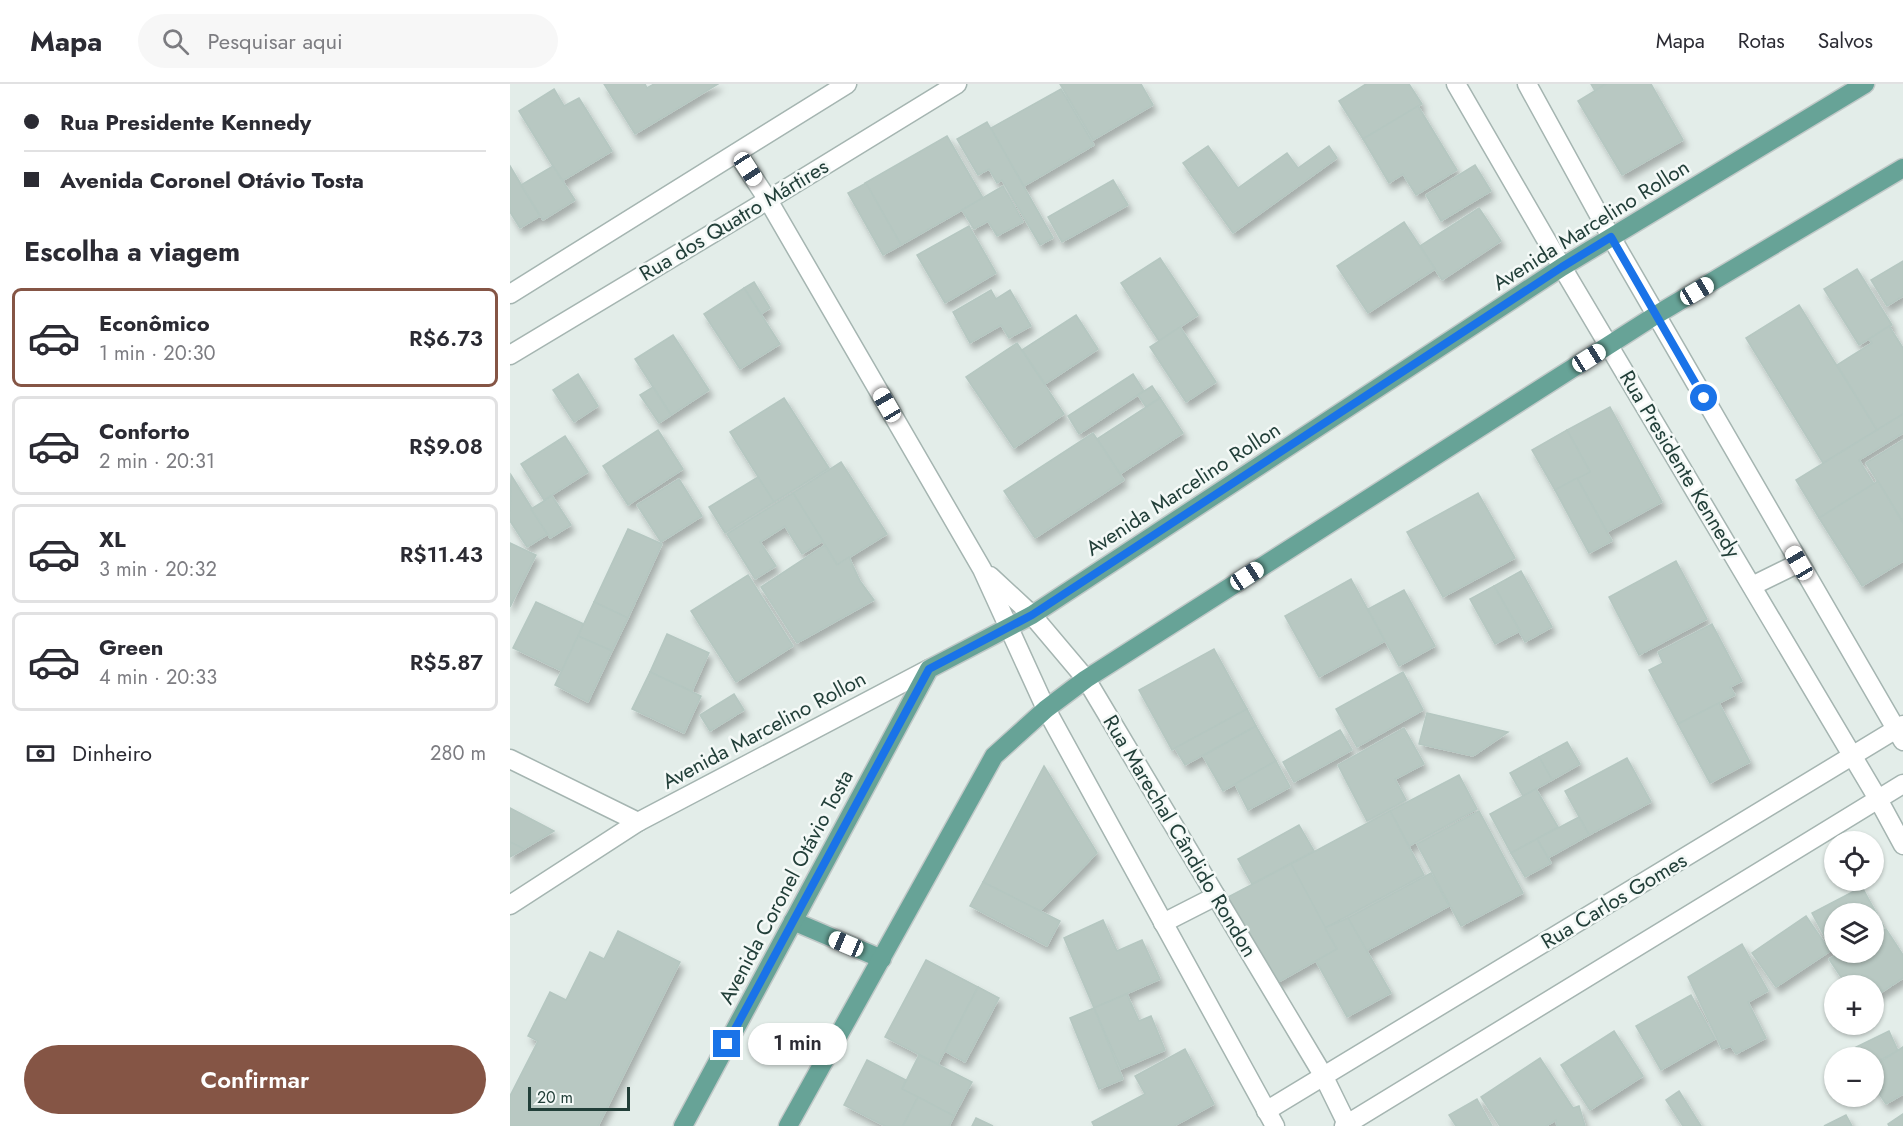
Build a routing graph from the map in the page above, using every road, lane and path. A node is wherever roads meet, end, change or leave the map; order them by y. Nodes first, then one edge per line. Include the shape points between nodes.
1 (847, 84) edge
2 (957, 84) edge
3 (1456, 84) edge
4 (1527, 84) edge
5 (1865, 84) edge
6 (737, 153) junction
7 (1903, 168) edge
8 (768, 200) junction
9 (1611, 237) junction
10 (1562, 267) junction
11 (510, 294) edge
12 (1656, 315) junction
13 (1609, 346) junction
14 (510, 355) edge
15 (1799, 563) junction
16 (982, 569) junction
17 (1752, 586) junction
18 (1032, 615) junction
19 (1009, 628) junction
20 (929, 669) junction
21 (1086, 679) junction
22 (1046, 709) junction
23 (1901, 732) edge
24 (1853, 756) junction
25 (510, 759) edge
26 (1903, 784) edge
27 (1878, 799) junction
28 (638, 822) junction
29 (1903, 845) edge
30 (1216, 896) junction
31 (510, 905) edge
32 (793, 921) junction
33 (1163, 923) junction
34 (882, 959) junction
35 (1323, 1075) junction
36 (1270, 1119) edge
37 (1346, 1125) edge
38 (683, 1126) edge
39 (788, 1126) edge

1 - 6 street
2 - 8 street, Rua dos Quatro Mártires
3 - 10 street, Rua Presidente Kennedy
4 - 9 street
5 - 9 main road, Avenida Marcelino Rollon
6 - 8 street, Rua Marechal Cândido Rondon
6 - 11 street
7 - 12 main road
8 - 14 street, Rua dos Quatro Mártires
8 - 16 street, Rua Marechal Cândido Rondon
9 - 10 main road, Avenida Marcelino Rollon
9 - 12 street
10 - 13 street, Rua Presidente Kennedy
10 - 18 main road, Avenida Marcelino Rollon
12 - 13 main road
12 - 15 street
13 - 17 street, Rua Presidente Kennedy
13 - 21 main road
15 - 17 street
15 - 23 street
16 - 18 street, Rua Marechal Cândido Rondon
16 - 19 street, Rua Marechal Cândido Rondon
17 - 24 street, Rua Presidente Kennedy
18 - 19 main road, Avenida Marcelino Rollon
18 - 21 street, Rua Marechal Cândido Rondon
19 - 20 main road, Avenida Marcelino Rollon
19 - 22 street, Rua Marechal Cândido Rondon
20 - 28 street, Avenida Marcelino Rollon
20 - 32 main road, Avenida Coronel Otávio Tosta
21 - 22 main road
21 - 30 street, Rua Marechal Cândido Rondon
22 - 33 street, Rua Marechal Cândido Rondon
22 - 34 main road via 994,756
23 - 24 street, Rua Carlos Gomes
24 - 27 street, Rua Presidente Kennedy
24 - 35 street, Rua Carlos Gomes
25 - 28 street
26 - 27 street
27 - 29 street, Rua Presidente Kennedy
27 - 37 street
28 - 31 street, Avenida Marcelino Rollon
30 - 33 street
30 - 35 street, Rua Marechal Cândido Rondon
32 - 34 main road
32 - 38 main road, Avenida Coronel Otávio Tosta
33 - 36 street, Rua Marechal Cândido Rondon
34 - 39 main road
35 - 36 street, Rua Carlos Gomes
35 - 37 street, Rua Marechal Cândido Rondon

